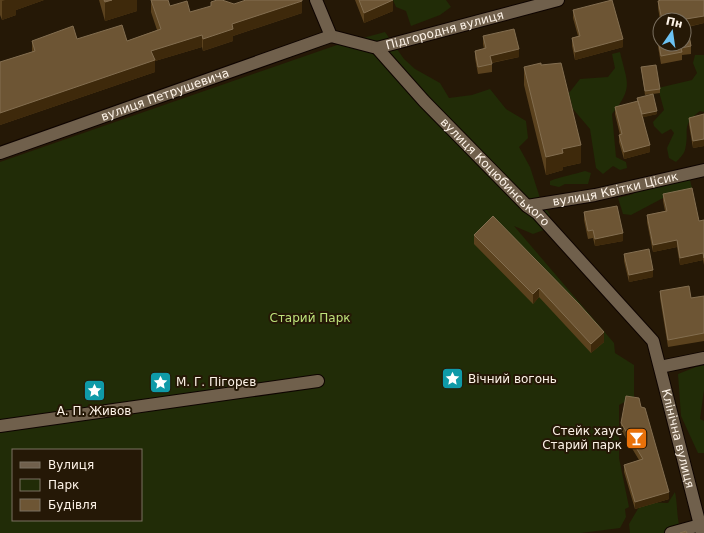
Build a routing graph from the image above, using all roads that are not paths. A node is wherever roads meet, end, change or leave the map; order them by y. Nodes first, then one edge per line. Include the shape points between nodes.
1 (316, 0) edge
2 (558, 0) edge
3 (331, 36) junction
4 (377, 48) junction
5 (0, 153) edge
6 (704, 170) edge
7 (527, 206) junction
8 (704, 358) edge
9 (660, 367) junction
10 (318, 381) dead end
11 (0, 426) edge
12 (701, 529) edge
13 (671, 533) edge

1 - 3 street
2 - 4 street, Підгородня вулиця
3 - 4 street
3 - 5 street, вулиця Петрушевича
4 - 7 street, вулиця Коцюбинського via 424,101
6 - 7 street, вулиця Квітки Цісик via 595,195
7 - 9 street, вулиця Коцюбинського via 653,341
8 - 9 street
9 - 12 street, Клінічна вулиця
10 - 11 street
12 - 13 street

